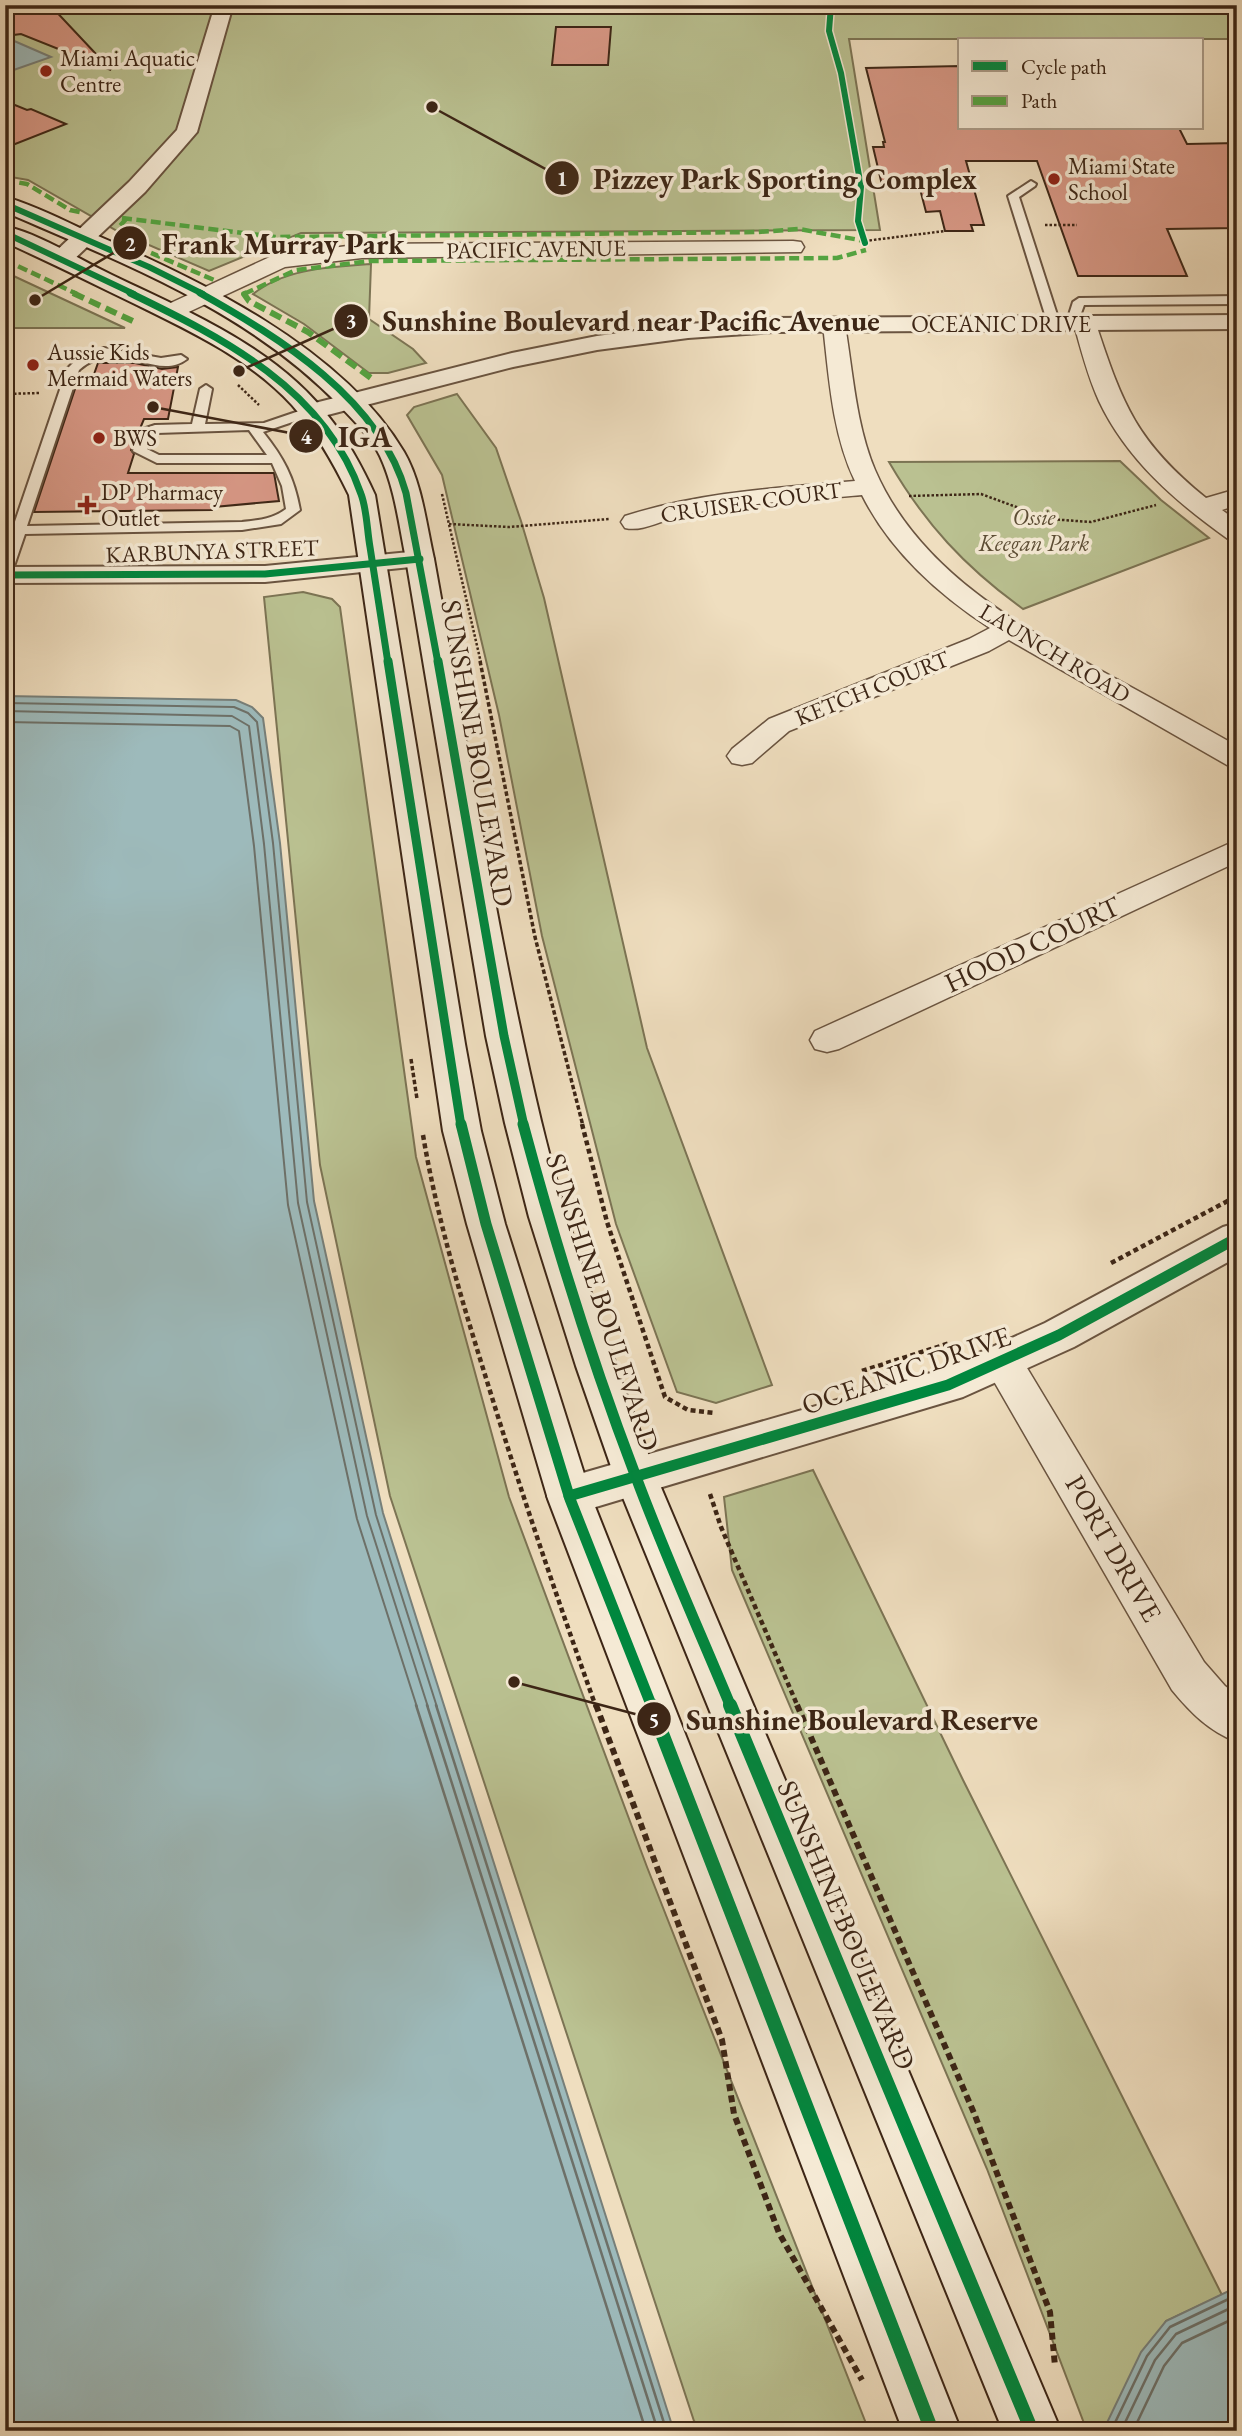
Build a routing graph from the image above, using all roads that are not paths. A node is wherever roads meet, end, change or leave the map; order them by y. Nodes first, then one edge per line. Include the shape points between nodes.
1 (224, 5) edge
2 (1031, 184) dead end
3 (5, 204) edge
4 (5, 233) edge
5 (85, 239) junction
6 (793, 247) dead end
7 (61, 259) junction
8 (203, 296) junction
9 (1237, 300) edge
10 (170, 312) junction
11 (1237, 322) edge
12 (834, 324) junction
13 (1070, 324) junction
14 (181, 359) dead end
15 (206, 389) dead end
16 (351, 401) junction
17 (312, 411) junction
18 (198, 426) junction
19 (259, 428) junction
20 (278, 459) junction
21 (873, 492) junction
22 (1237, 497) edge
23 (1202, 508) junction
24 (634, 522) road end
25 (19, 530) junction
26 (1237, 533) edge
27 (420, 559) junction
28 (375, 564) junction
29 (5, 573) edge
30 (1009, 629) junction
31 (742, 757) dead end
32 (1237, 758) edge
33 (1237, 850) edge
34 (827, 1040) dead end
35 (1237, 1238) edge
36 (1004, 1364) junction
37 (636, 1478) junction
38 (569, 1496) junction
39 (1237, 1721) edge
40 (1039, 2411) edge
41 (932, 2431) edge

1 - 5 main road via 187,132
2 - 13 lane via 1013,196
3 - 5 main road
4 - 7 main road
5 - 7 main road
5 - 8 main road
6 - 8 street, PACIFIC AVENUE via 341,252 280,261
7 - 10 main road
8 - 10 street, PACIFIC AVENUE
8 - 16 main road, SUNSHINE BOULEVARD via 292,347
9 - 13 lane via 1079,302
10 - 17 main road via 252,357
11 - 13 main road, OCEANIC DRIVE
12 - 13 main road, OCEANIC DRIVE
12 - 16 main road, OCEANIC DRIVE via 730,327 597,343
12 - 21 street, LAUNCH ROAD via 852,435
13 - 23 street via 1122,422 1155,464
14 - 25 lane via 159,361 102,351 82,358 64,393
15 - 18 lane
16 - 17 main road, OCEANIC DRIVE
16 - 27 main road, SUNSHINE BOULEVARD via 392,454
17 - 19 lane
17 - 28 main road via 333,437 362,495
18 - 19 lane
18 - 20 lane via 145,433 140,451 157,459
19 - 20 lane
20 - 25 lane via 289,482 293,510 276,521 242,526
21 - 24 street, CRUISER COURT via 697,504
21 - 30 street, LAUNCH ROAD via 923,560
22 - 23 street
23 - 26 street
25 - 29 lane
27 - 28 main road, KARBUNYA STREET
27 - 37 main road, SUNSHINE BOULEVARD via 523,1124 548,1217
28 - 29 main road, KARBUNYA STREET via 201,576
28 - 38 main road via 462,1131 489,1237
30 - 31 street, KETCH COURT via 791,720 762,737
30 - 32 street, LAUNCH ROAD
33 - 34 street, HOOD COURT
35 - 36 main road, OCEANIC DRIVE
36 - 37 main road, OCEANIC DRIVE
36 - 39 street, PORT DRIVE via 1188,1676 1209,1702
37 - 38 main road, OCEANIC DRIVE
37 - 40 main road, SUNSHINE BOULEVARD
38 - 41 main road

